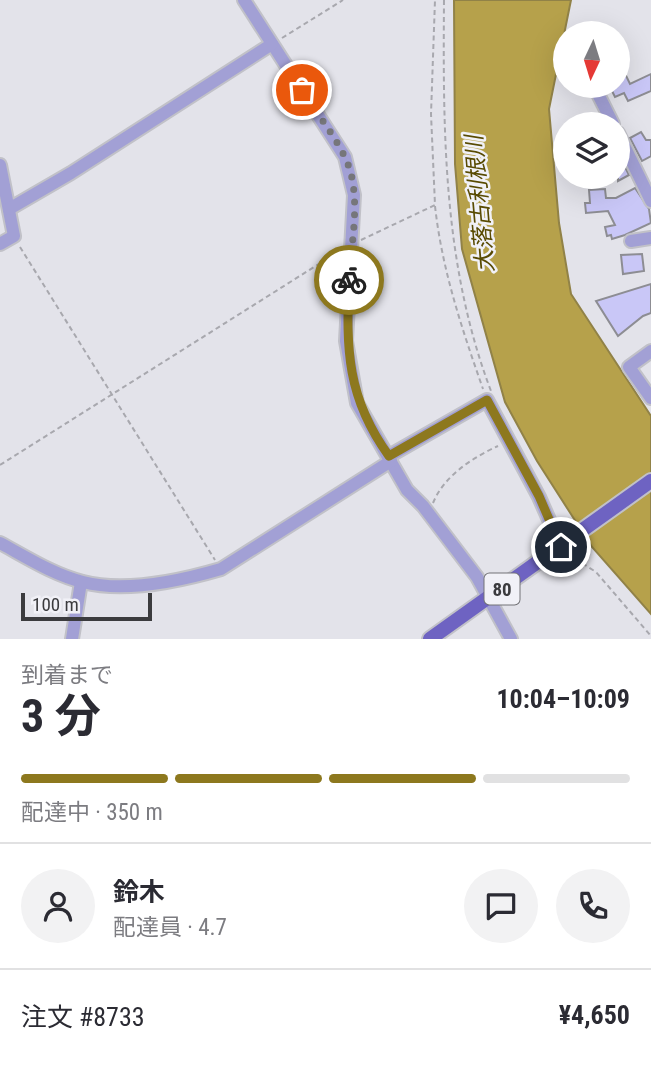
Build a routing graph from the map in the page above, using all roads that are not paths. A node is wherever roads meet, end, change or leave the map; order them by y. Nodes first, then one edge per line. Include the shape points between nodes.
1 (244, 0) edge
2 (272, 44) junction
3 (630, 158) edge
4 (0, 165) edge
5 (651, 201) edge
6 (9, 209) junction
7 (651, 238) edge
8 (631, 241) dead end
9 (0, 244) edge
10 (651, 351) edge
11 (651, 398) edge
12 (390, 459) junction
13 (651, 481) edge
14 (0, 543) edge
15 (561, 547) junction
16 (81, 582) junction
17 (490, 597) junction
18 (72, 639) edge
19 (430, 639) edge
20 (511, 639) edge

1 - 2 street
2 - 6 street
2 - 12 street via 345,157 354,195 346,341 351,375 357,403
3 - 5 street
4 - 6 street
6 - 9 street via 14,236
7 - 8 street
10 - 11 street via 629,367
12 - 15 street via 490,397
12 - 16 street via 221,569 122,586
12 - 17 street via 407,490
13 - 15 main road, 80
14 - 16 street
15 - 17 main road, 80
16 - 18 street
17 - 19 main road, 80
17 - 20 street

